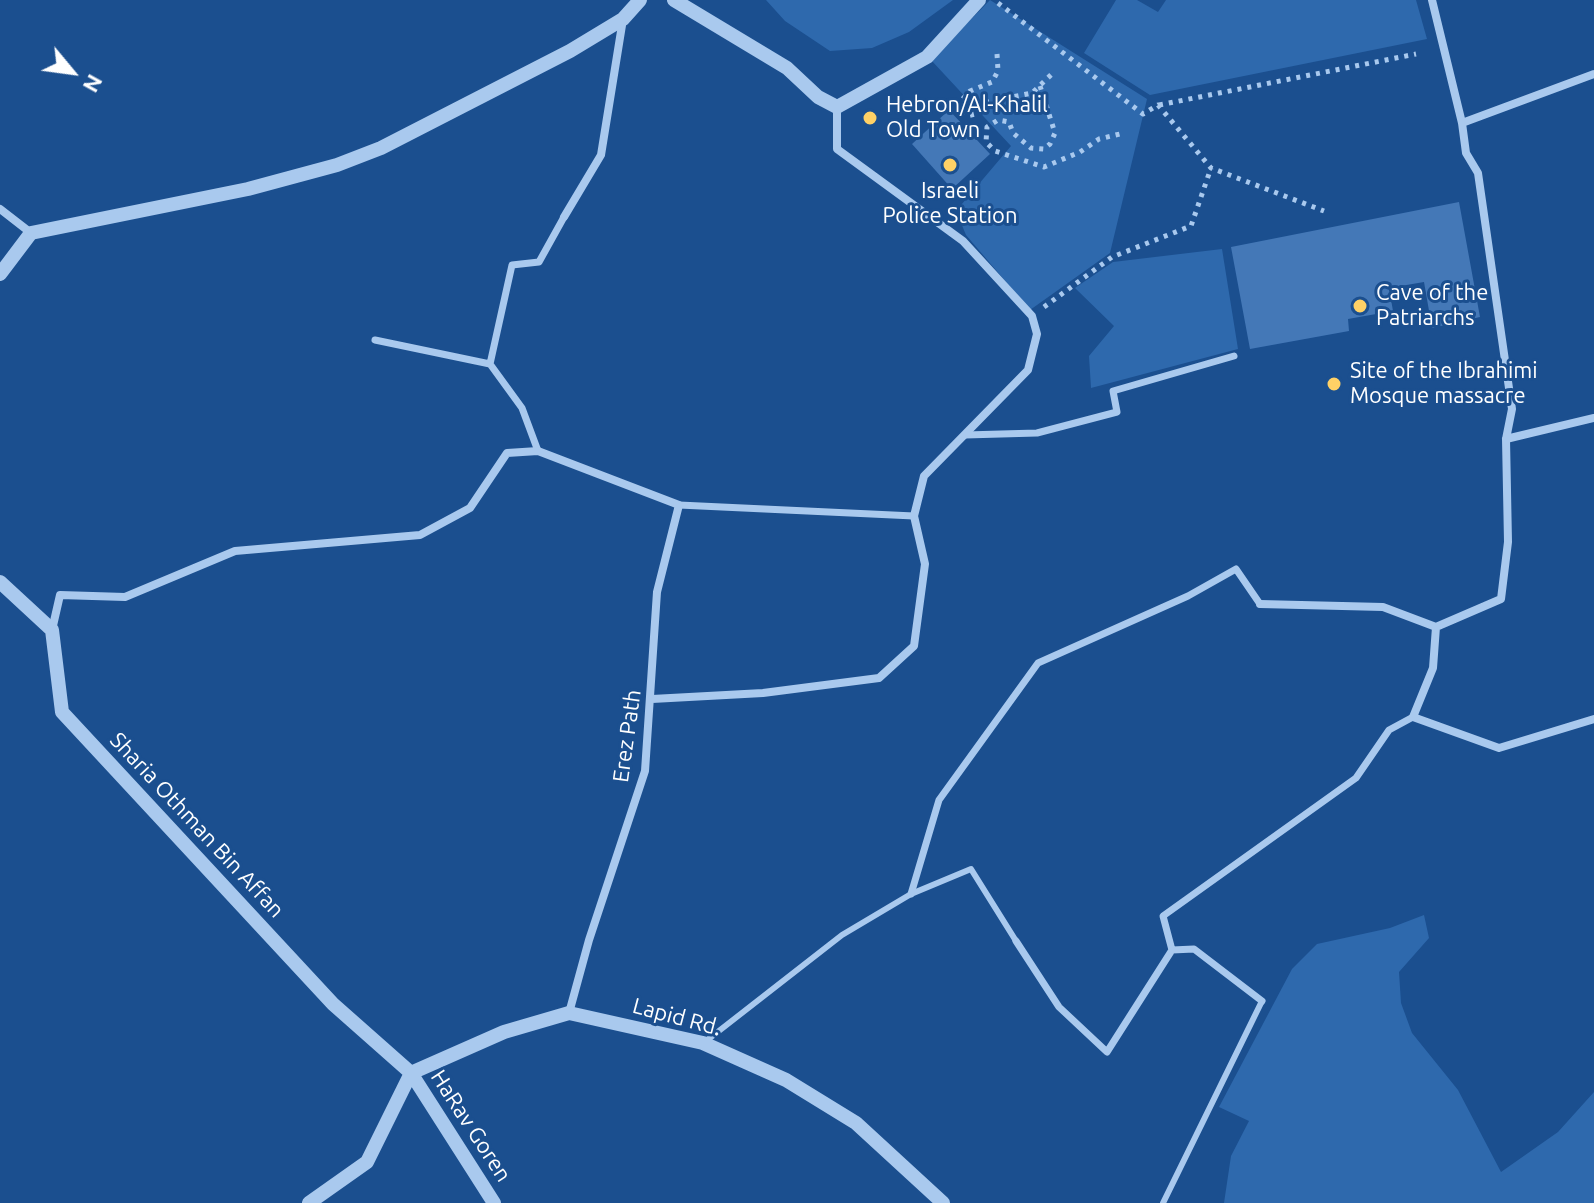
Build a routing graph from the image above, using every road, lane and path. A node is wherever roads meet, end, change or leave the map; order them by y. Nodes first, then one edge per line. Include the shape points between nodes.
1 (640, 0) edge
2 (674, 0) edge
3 (979, 0) edge
4 (994, 0) edge
5 (1432, 0) edge
6 (623, 19) junction
7 (997, 54) dead end
8 (1416, 54) dead end
9 (1054, 72) dead end
10 (1594, 74) edge
11 (1040, 86) junction
12 (1158, 105) junction
13 (837, 107) junction
14 (1462, 123) junction
15 (1124, 133) dead end
16 (1211, 168) junction
17 (0, 209) edge
18 (1324, 211) dead end
19 (564, 217) joint
20 (31, 233) junction
21 (0, 274) edge
22 (1032, 316) junction
23 (375, 340) dead end
24 (1234, 356) dead end
25 (490, 364) junction
26 (1594, 418) edge
27 (965, 435) junction
28 (1506, 439) junction
29 (538, 451) junction
30 (679, 505) junction
31 (914, 516) junction
32 (0, 582) edge
33 (1260, 604) joint
34 (1436, 627) junction
35 (52, 630) junction
36 (652, 699) junction
37 (1413, 717) junction
38 (1594, 719) edge
39 (911, 894) junction
40 (1016, 941) joint
41 (1172, 950) junction
42 (1262, 1001) joint
43 (569, 1013) junction
44 (703, 1043) junction
45 (411, 1073) junction
46 (309, 1203) edge
47 (494, 1203) edge
48 (943, 1203) edge
49 (1163, 1203) edge

1 - 6 street
2 - 13 street via 787,68
3 - 13 street via 927,57
4 - 12 path via 1143,114
5 - 14 street
6 - 19 street via 601,155
6 - 20 street via 430,125 358,157 248,189
7 - 11 path via 992,82 970,91 958,104 960,111 975,114 988,102 1016,99
8 - 12 path
9 - 11 path
10 - 14 street
11 - 15 path via 1055,133 1050,144 1031,148 1013,133 1009,122 998,120 987,127 986,142 995,151 1044,167 1099,139
12 - 16 path
13 - 22 street via 837,149 963,241
14 - 28 street via 1466,153 1478,173 1512,409
16 - 18 path
16 - 22 path via 1191,226 1112,257
17 - 20 street
19 - 25 street via 539,262 512,265
20 - 21 street
22 - 27 street via 1037,334 1028,370
23 - 25 street
24 - 27 street via 1113,391 1117,412 1037,433
25 - 29 street via 522,408
26 - 28 street
27 - 31 street via 924,476
28 - 34 street via 1508,542 1501,599
29 - 30 street
29 - 35 street via 507,453 470,508 420,535 235,551 125,597 60,595
30 - 31 street
30 - 36 street, Erez Path via 657,592
31 - 36 street via 925,564 914,646 879,678 763,693
32 - 35 street
33 - 34 street via 1383,607
33 - 39 street via 1236,569 1038,663 939,800
34 - 37 street via 1433,668
35 - 45 street, Sharia Othman Bin Affan via 62,712 333,1004
36 - 43 street, Erez Path via 645,771
37 - 38 street via 1499,748
37 - 41 street via 1389,730 1356,778 1163,916
39 - 40 lane via 971,869
39 - 44 lane via 842,935
40 - 41 street via 1059,1007 1107,1052
41 - 42 street via 1194,949
42 - 49 lane
43 - 44 street, Lapid Rd.
43 - 45 street, Lapid Rd. via 504,1032
44 - 48 street, Lapid Rd. via 786,1080 856,1123
45 - 46 street via 367,1162
45 - 47 street, HaRav Goren

